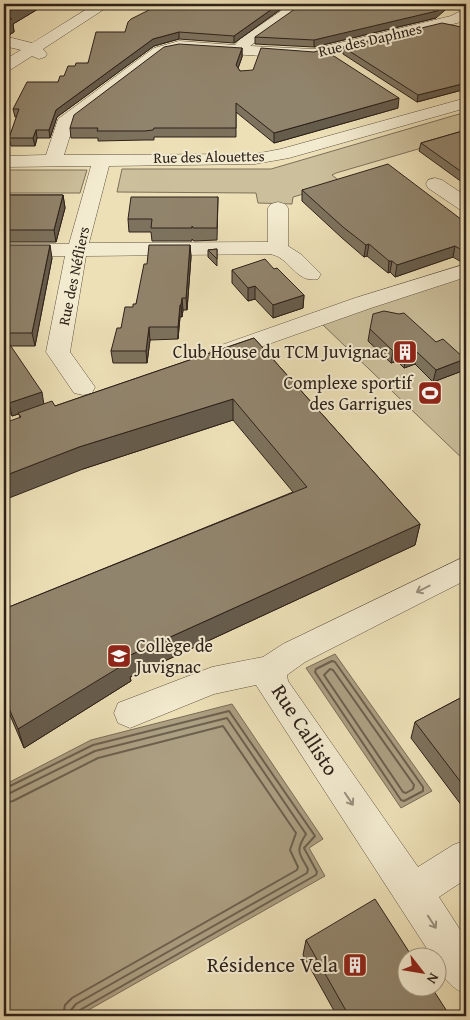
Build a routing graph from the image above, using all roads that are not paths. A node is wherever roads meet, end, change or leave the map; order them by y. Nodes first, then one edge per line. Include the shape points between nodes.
1 (105, 4) edge
2 (300, 4) edge
3 (463, 17) edge
4 (391, 35) junction
5 (4, 41) edge
6 (405, 43) edge
7 (247, 50) junction
8 (36, 51) junction
9 (325, 51) junction
10 (340, 62) edge
11 (249, 66) dead end
12 (4, 67) edge
13 (4, 82) edge
14 (466, 103) edge
15 (102, 159) junction
16 (54, 160) junction
17 (4, 161) edge
18 (434, 184) dead end
19 (466, 205) edge
20 (278, 208) dead end
21 (278, 247) junction
22 (4, 250) edge
23 (77, 250) junction
24 (466, 270) edge
25 (310, 274) dead end
26 (200, 360) edge
27 (87, 396) edge
28 (466, 567) edge
29 (270, 669) junction
30 (130, 713) dead end
31 (466, 858) edge
32 (413, 892) junction
33 (466, 974) edge

1 - 8 street via 75,24 60,39
2 - 7 street via 244,43
3 - 4 street, Rue des Daphnes
4 - 6 street
4 - 9 street, Rue des Daphnes
5 - 8 street
7 - 9 street, Rue des Daphnes via 314,54
7 - 11 street
7 - 16 street, Rue des Daphnes via 179,46 170,40 64,123
8 - 12 street
8 - 13 street
9 - 10 street
14 - 15 street, Rue des Alouettes via 256,159
15 - 16 street, Rue des Alouettes
15 - 23 street, Rue des Néfliers
16 - 17 street, Rue des Alouettes
18 - 19 street
20 - 21 street
21 - 23 street
21 - 25 street
22 - 23 street
23 - 27 street, Rue des Néfliers via 58,352
24 - 26 street
28 -> 29 street, Rue Callisto via 294,653
29 - 30 street via 212,681
29 -> 32 street, Rue Callisto via 272,685
31 - 32 street
32 -> 33 street, Rue Callisto

